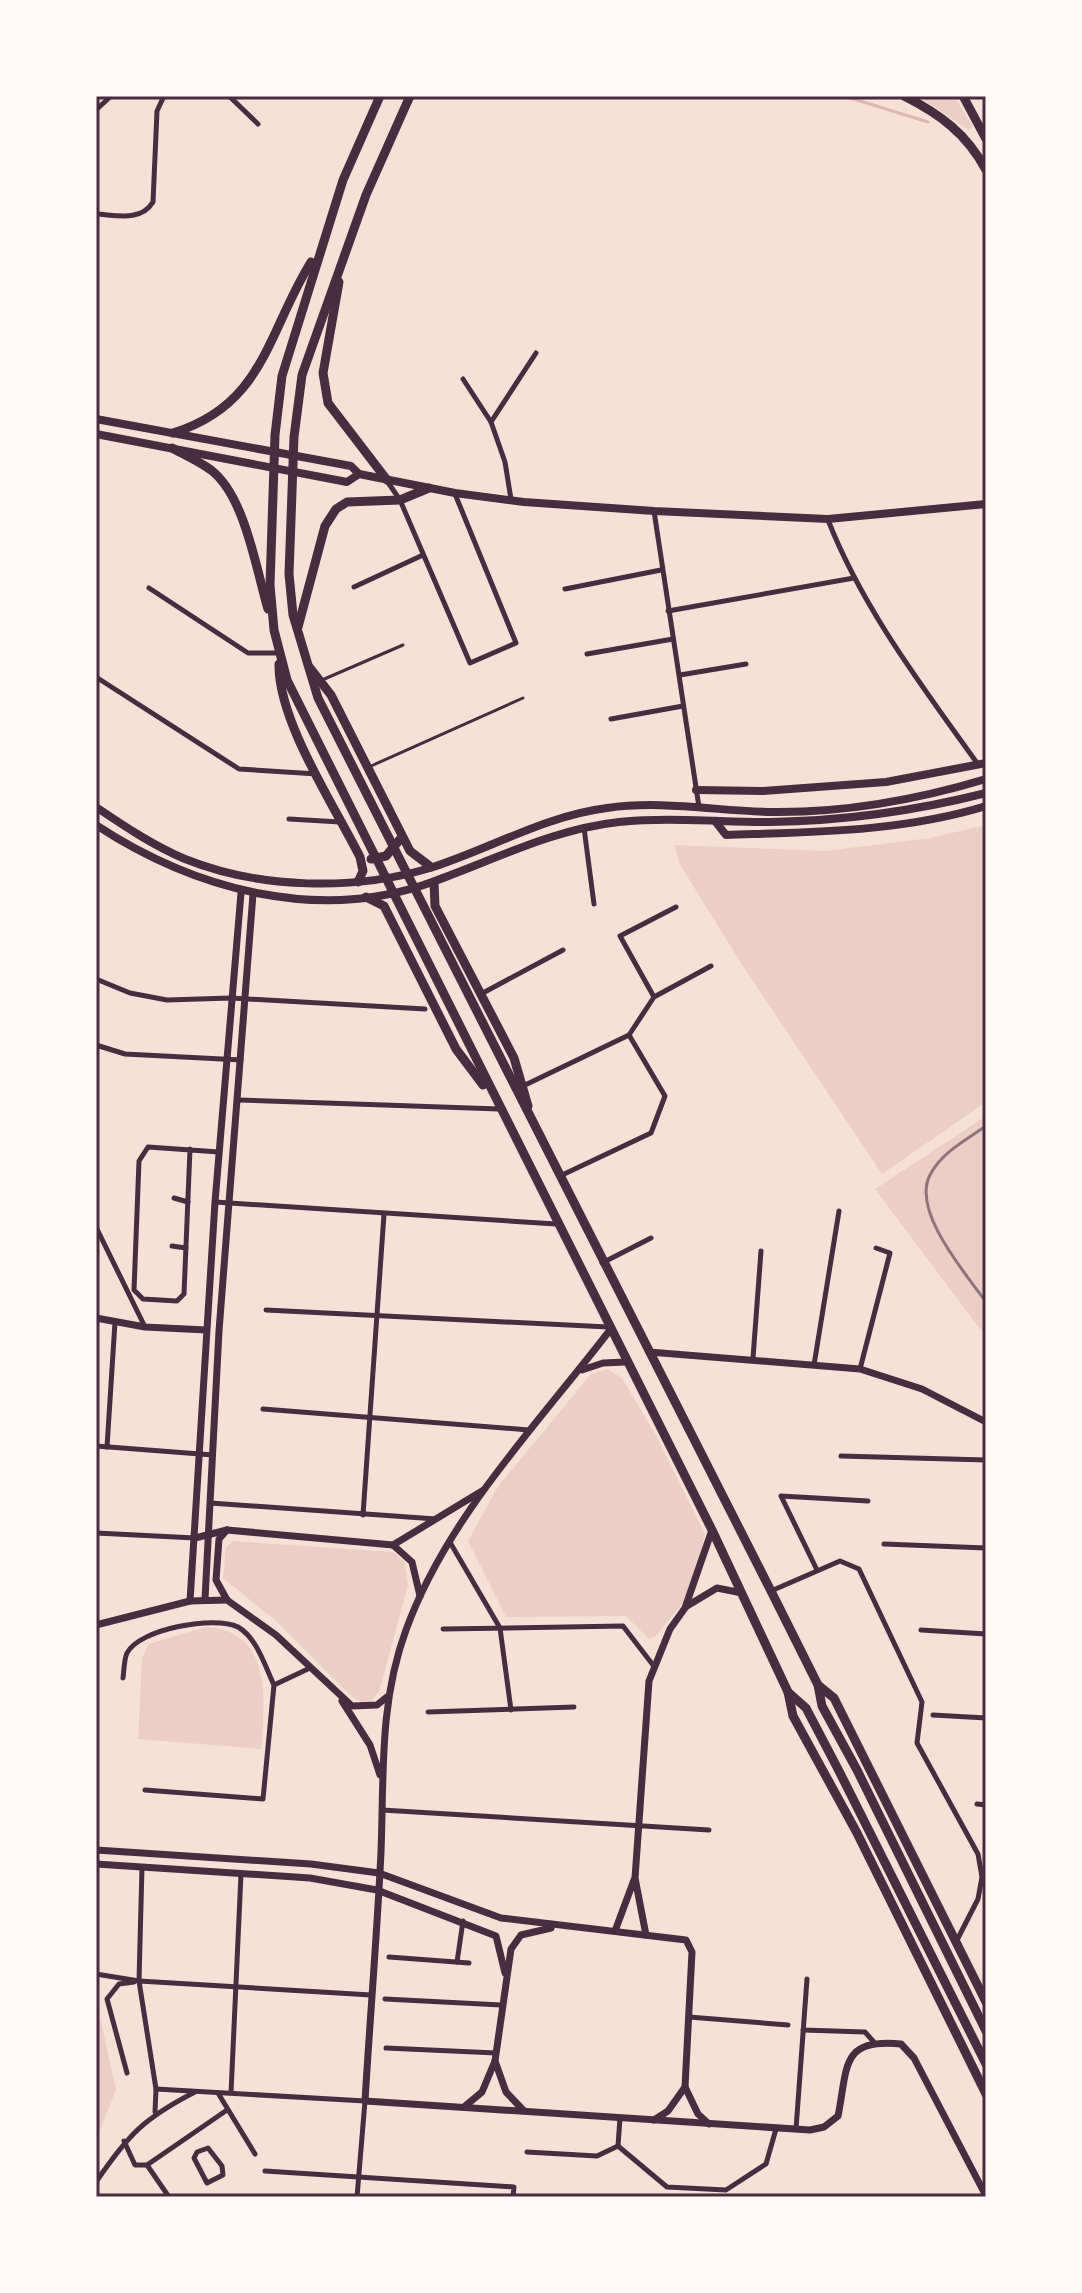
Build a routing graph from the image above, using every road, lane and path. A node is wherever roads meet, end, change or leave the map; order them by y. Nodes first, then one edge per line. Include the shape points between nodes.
1 (111, 96) edge
2 (164, 96) edge
3 (229, 96) edge
4 (380, 96) edge
5 (410, 96) edge
6 (416, 96) edge
7 (904, 96) edge
8 (963, 96) edge
9 (404, 109) junction
10 (96, 110) edge
11 (258, 124) dead end
12 (986, 139) edge
13 (986, 170) edge
14 (96, 214) edge
15 (320, 249) junction
16 (342, 264) junction
17 (536, 353) dead end
18 (463, 379) dead end
19 (96, 419) edge
20 (491, 422) junction
21 (173, 433) junction
22 (96, 434) edge
23 (172, 448) junction
24 (359, 474) junction
25 (387, 480) junction
26 (429, 488) junction
27 (455, 493) junction
28 (400, 500) junction
29 (511, 500) junction
30 (986, 504) edge
31 (654, 511) junction
32 (828, 519) junction
33 (423, 555) junction
34 (661, 570) junction
35 (854, 578) junction
36 (354, 587) dead end
37 (149, 588) dead end
38 (565, 589) dead end
39 (668, 611) junction
40 (274, 630) junction
41 (297, 630) junction
42 (673, 639) junction
43 (403, 645) dead end
44 (279, 653) junction
45 (587, 654) dead end
46 (304, 660) junction
47 (746, 664) dead end
48 (680, 675) junction
49 (96, 677) edge
50 (320, 681) junction
51 (523, 698) dead end
52 (683, 706) junction
53 (611, 719) dead end
54 (982, 765) edge
55 (367, 768) junction
56 (318, 774) junction
57 (986, 779) edge
58 (696, 790) junction
59 (986, 793) edge
60 (986, 806) edge
61 (96, 807) edge
62 (699, 807) junction
63 (289, 819) dead end
64 (715, 821) junction
65 (343, 822) junction
66 (96, 825) edge
67 (584, 828) junction
68 (402, 837) junction
69 (159, 845) junction
70 (360, 857) junction
71 (154, 859) junction
72 (431, 867) junction
73 (358, 882) junction
74 (434, 882) junction
75 (241, 893) junction
76 (253, 894) junction
77 (366, 897) junction
78 (594, 904) dead end
79 (435, 906) junction
80 (676, 907) dead end
81 (395, 925) junction
82 (563, 950) dead end
83 (711, 966) dead end
84 (96, 979) edge
85 (481, 994) junction
86 (654, 997) junction
87 (231, 998) junction
88 (245, 999) junction
89 (425, 1009) dead end
90 (629, 1035) junction
91 (96, 1045) edge
92 (226, 1060) junction
93 (241, 1060) junction
94 (523, 1086) junction
95 (238, 1100) junction
96 (497, 1106) junction
97 (222, 1110) junction
98 (237, 1110) junction
99 (532, 1121) junction
100 (190, 1149) junction
101 (219, 1152) junction
102 (559, 1177) junction
103 (174, 1198) dead end
104 (188, 1202) junction
105 (215, 1202) junction
106 (231, 1203) junction
107 (839, 1211) dead end
108 (384, 1214) junction
109 (556, 1224) junction
110 (96, 1227) edge
111 (651, 1238) dead end
112 (172, 1246) dead end
113 (186, 1248) junction
114 (876, 1248) dead end
115 (761, 1251) dead end
116 (602, 1263) junction
117 (266, 1310) dead end
118 (96, 1318) edge
119 (377, 1318) junction
120 (115, 1322) junction
121 (145, 1327) junction
122 (609, 1328) junction
123 (206, 1330) junction
124 (219, 1331) junction
125 (649, 1352) junction
126 (753, 1358) junction
127 (626, 1362) junction
128 (814, 1365) junction
129 (860, 1369) junction
130 (577, 1373) junction
131 (263, 1409) dead end
132 (370, 1416) junction
133 (986, 1422) edge
134 (530, 1430) junction
135 (96, 1446) edge
136 (107, 1447) junction
137 (200, 1454) junction
138 (213, 1455) junction
139 (841, 1456) dead end
140 (986, 1460) edge
141 (484, 1490) junction
142 (868, 1501) dead end
143 (209, 1503) junction
144 (363, 1515) junction
145 (440, 1520) junction
146 (227, 1530) junction
147 (712, 1530) junction
148 (96, 1533) edge
149 (209, 1534) junction
150 (195, 1538) junction
151 (451, 1544) junction
152 (884, 1544) dead end
153 (393, 1545) junction
154 (986, 1548) edge
155 (817, 1570) junction
156 (771, 1591) junction
157 (742, 1593) junction
158 (420, 1596) junction
159 (205, 1599) junction
160 (227, 1600) junction
161 (190, 1601) junction
162 (685, 1608) junction
163 (96, 1625) edge
164 (500, 1628) junction
165 (443, 1629) dead end
166 (921, 1630) dead end
167 (986, 1634) edge
168 (653, 1665) junction
169 (310, 1668) junction
170 (123, 1678) dead end
171 (274, 1685) junction
172 (818, 1685) junction
173 (788, 1692) junction
174 (387, 1697) junction
175 (341, 1699) junction
176 (574, 1707) dead end
177 (511, 1710) junction
178 (428, 1712) dead end
179 (933, 1715) dead end
180 (986, 1718) edge
181 (96, 1754) edge
182 (96, 1769) edge
183 (381, 1777) junction
184 (145, 1790) dead end
185 (977, 1804) dead end
186 (986, 1805) edge
187 (381, 1810) junction
188 (637, 1824) junction
189 (709, 1830) dead end
190 (96, 1850) edge
191 (242, 1859) junction
192 (96, 1864) edge
193 (142, 1867) junction
194 (379, 1873) junction
195 (241, 1874) junction
196 (635, 1878) junction
197 (377, 1890) junction
198 (463, 1921) junction
199 (557, 1926) junction
200 (615, 1931) junction
201 (646, 1935) junction
202 (956, 1943) junction
203 (389, 1957) dead end
204 (457, 1962) junction
205 (469, 1963) dead end
206 (96, 1974) edge
207 (506, 1975) junction
208 (807, 1979) dead end
209 (139, 1981) junction
210 (236, 1987) junction
211 (371, 1995) junction
212 (385, 1999) dead end
213 (986, 2002) edge
214 (501, 2005) junction
215 (689, 2017) junction
216 (788, 2025) dead end
217 (803, 2030) junction
218 (986, 2031) edge
219 (873, 2041) junction
220 (386, 2048) dead end
221 (495, 2057) junction
222 (986, 2064) edge
223 (127, 2073) dead end
224 (685, 2087) junction
225 (156, 2089) junction
226 (195, 2091) junction
227 (217, 2092) junction
228 (231, 2093) junction
229 (986, 2094) edge
230 (365, 2101) junction
231 (464, 2107) junction
232 (227, 2110) junction
233 (523, 2110) junction
234 (155, 2112) junction
235 (620, 2118) junction
236 (651, 2121) junction
237 (709, 2124) junction
238 (776, 2129) junction
239 (796, 2130) junction
240 (189, 2139) junction
241 (124, 2141) junction
242 (618, 2146) junction
243 (197, 2152) junction
244 (527, 2152) dead end
245 (255, 2154) dead end
246 (147, 2165) junction
247 (265, 2171) dead end
248 (358, 2177) junction
249 (96, 2182) edge
250 (986, 2196) edge
251 (169, 2197) edge
252 (357, 2197) edge
253 (513, 2197) edge

1 - 10 street
2 - 14 street via 157,111 153,202 137,215
3 - 11 street
4 - 15 highway
5 - 9 highway
6 - 9 highway
7 - 13 highway via 959,130
8 - 12 highway
9 - 16 highway
15 - 21 highway via 292,293 253,378 203,424
15 - 40 highway via 282,376 272,486
16 - 25 highway via 323,373 328,403
16 - 41 highway via 302,375 294,437 289,574
17 - 20 street
18 - 20 street
19 - 21 main road
20 - 29 street
21 - 24 main road via 351,466
22 - 23 main road
23 - 24 main road via 347,482
23 - 40 highway via 212,470 227,486
24 - 25 main road
25 - 26 main road
25 - 28 street
26 - 27 main road
26 - 28 highway
27 - 29 main road
27 - 33 street via 516,643 467,663
28 - 33 street
28 - 41 highway via 347,502 336,509 325,526
29 - 31 main road
30 - 32 main road
31 - 32 main road
31 - 34 street
32 - 35 street
33 - 36 street
34 - 38 street
34 - 39 street
35 - 39 street
35 - 54 street via 895,648
37 - 44 street via 248,653
39 - 42 street
40 - 44 highway
41 - 46 highway
42 - 45 street
42 - 48 street
43 - 50 lane
44 - 56 highway via 278,685
44 - 96 highway via 297,705
46 - 50 highway
46 - 99 highway via 318,698
47 - 48 street
48 - 52 street
49 - 56 street via 239,769
50 - 55 highway
51 - 55 lane
52 - 53 street
52 - 58 street
54 - 58 main road via 886,782
55 - 68 highway
56 - 65 highway
57 - 62 main road via 898,802 850,807 772,812
58 - 62 street
59 - 64 main road via 867,816
60 - 64 main road via 892,826 806,832 726,835
61 - 69 main road
62 - 72 main road via 581,812
63 - 65 street
64 - 67 main road via 663,819
65 - 70 highway
66 - 71 main road
67 - 74 main road via 522,846
67 - 78 street
68 - 70 highway via 386,856
68 - 72 highway via 418,861
69 - 71 main road
69 - 73 main road via 186,859 255,876
70 - 73 highway via 363,871
71 - 75 main road
72 - 73 main road
74 - 77 main road
74 - 79 highway
75 - 76 main road
75 - 87 main road
76 - 77 main road
76 - 88 main road
77 - 81 highway via 384,906
79 - 81 highway via 411,906
79 - 85 highway
80 - 86 street via 620,936
81 - 96 highway via 456,1049
82 - 85 street
83 - 86 street
84 - 87 street via 167,1000
85 - 94 highway
86 - 90 street
87 - 88 street
87 - 92 main road
88 - 89 street
88 - 93 main road
90 - 94 street
90 - 102 street via 665,1096 651,1133
91 - 92 street via 138,1056
92 - 93 street
92 - 97 main road
93 - 95 main road
94 - 99 highway
95 - 96 street
95 - 98 main road
96 - 109 highway
97 - 98 main road
97 - 101 main road
98 - 106 main road
99 - 102 highway
100 - 101 street
100 - 104 street
100 - 113 street via 148,1147 139,1161 137,1297 182,1299
101 - 105 main road
102 - 116 highway
103 - 104 street
104 - 113 street
105 - 106 street
105 - 123 main road
106 - 108 street
106 - 124 main road
107 - 128 street
108 - 109 street
108 - 119 street
109 - 122 highway
110 - 121 street
111 - 116 street
112 - 113 street
114 - 129 street via 890,1253
115 - 126 street
116 - 125 highway
117 - 119 street
118 - 120 main road
119 - 122 street
119 - 132 street
120 - 121 main road
120 - 136 street
121 - 123 main road
122 - 127 highway
122 - 130 main road
123 - 124 main road
123 - 137 main road
124 - 138 main road
125 - 126 main road
125 - 156 highway
126 - 128 main road
127 - 130 main road via 591,1365
127 - 147 highway
128 - 129 main road
129 - 133 main road via 922,1389
130 - 134 main road
131 - 132 street
132 - 134 street
132 - 144 street
134 - 141 main road
135 - 136 street
136 - 137 street
137 - 138 street
137 - 150 main road
138 - 143 main road
139 - 140 street
141 - 145 main road
141 - 151 main road
142 - 155 street via 781,1496
143 - 144 street
143 - 149 main road
144 - 145 street
145 - 153 main road
146 - 149 main road
146 - 153 main road
146 - 160 main road via 219,1539 216,1580
147 - 157 highway
147 - 162 main road
148 - 150 street
149 - 150 main road
149 - 159 main road
150 - 161 main road
151 - 158 main road
151 - 164 street
152 - 154 street
153 - 158 main road via 412,1562
155 - 156 street
155 - 202 street via 840,1561 859,1569 922,1702 917,1743 978,1854 982,1877 978,1899
156 - 172 highway
157 - 162 main road via 717,1588
157 - 173 highway
158 - 174 main road
159 - 160 main road
159 - 161 main road
160 - 169 main road
161 - 163 main road
162 - 168 main road
164 - 165 street
164 - 168 street via 623,1626
164 - 177 street
166 - 167 street
168 - 188 main road
169 - 171 street
169 - 175 main road
170 - 171 street via 127,1653 142,1637 225,1621 254,1642
171 - 184 street via 263,1799
172 - 202 highway via 834,1698
172 - 218 highway via 822,1706
173 - 222 highway via 806,1708
173 - 229 highway via 793,1716
174 - 175 main road via 364,1708
174 - 183 main road
175 - 183 main road via 370,1745
176 - 177 street
177 - 178 street
179 - 180 street
181 - 182 street
183 - 187 main road
185 - 186 street
187 - 188 street
187 - 194 main road
188 - 189 street
188 - 196 main road
190 - 191 main road
191 - 194 main road
191 - 195 main road
192 - 193 main road
193 - 195 main road
193 - 209 street
194 - 197 main road
194 - 199 main road via 501,1918
195 - 197 main road via 310,1878
195 - 210 street
196 - 200 main road
196 - 201 main road
197 - 198 main road
197 - 211 main road
198 - 204 street
198 - 207 main road via 496,1936
199 - 200 main road
199 - 207 main road via 521,1935 511,1949
200 - 201 main road
201 - 215 main road via 686,1940 691,1946
202 - 213 highway
203 - 204 street
204 - 205 street
206 - 209 street
207 - 214 main road
208 - 217 street
209 - 210 street
209 - 223 street via 119,1984 107,1999
209 - 225 street
210 - 211 street
210 - 228 street
211 - 230 main road
212 - 214 street
214 - 221 main road
215 - 216 street
215 - 224 main road
217 - 219 street via 865,2032
217 - 239 street
219 - 239 main road via 850,2058 838,2116 824,2127
219 - 250 main road via 901,2044 914,2058
220 - 221 street
221 - 231 main road via 482,2092
221 - 233 main road via 506,2092
224 - 236 main road via 668,2111
224 - 237 main road
225 - 226 street
225 - 234 street
226 - 227 street
226 - 234 street
227 - 228 street
227 - 232 street
228 - 230 street
230 - 231 main road
230 - 248 street
231 - 233 main road
232 - 240 street
232 - 245 street
233 - 235 main road
234 - 241 street
235 - 236 main road
235 - 242 street
236 - 237 main road
237 - 238 main road
238 - 239 main road
238 - 242 street via 766,2164 726,2190 667,2187
240 - 243 street
240 - 246 street
241 - 246 street via 135,2165
241 - 249 street
242 - 244 street via 597,2156
243 - 243 street via 194,2158 207,2183 223,2175 208,2148
246 - 251 street
247 - 248 street
248 - 252 street
248 - 253 street via 514,2187

